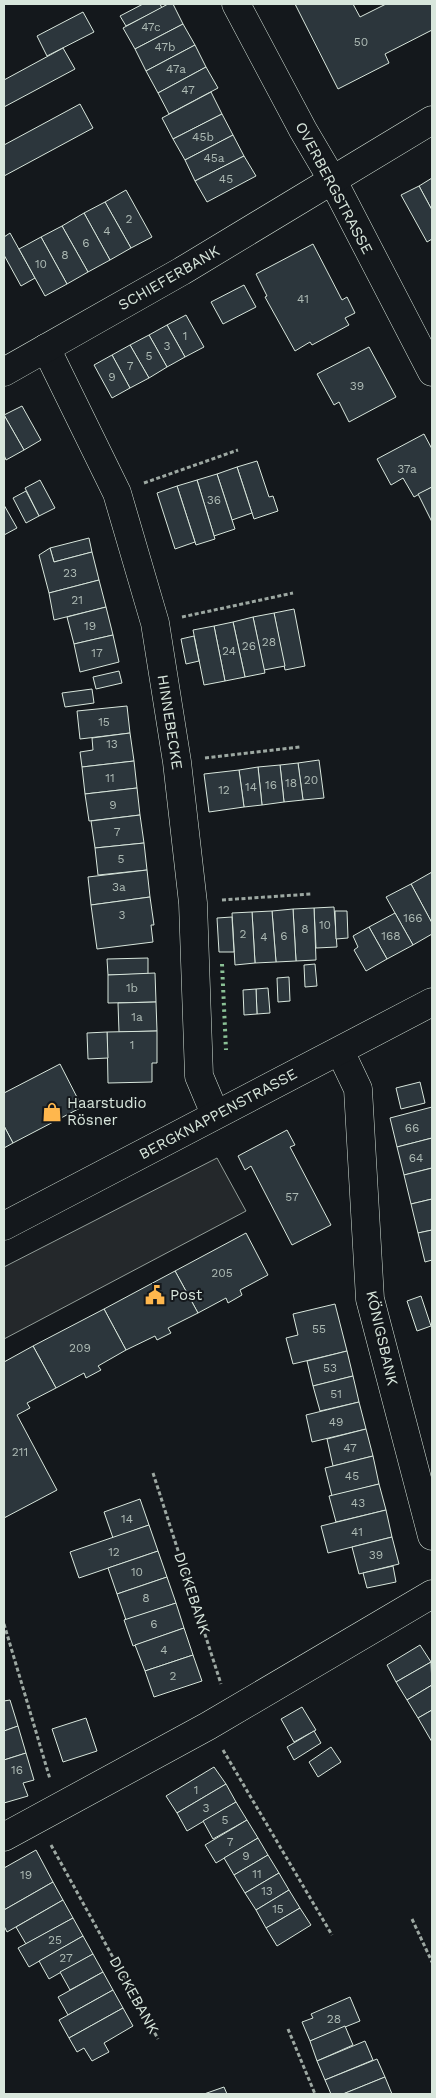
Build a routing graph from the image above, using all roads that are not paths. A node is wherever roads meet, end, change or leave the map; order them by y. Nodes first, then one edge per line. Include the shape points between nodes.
1 (236, 4) edge
2 (432, 120) edge
3 (333, 181) junction
4 (423, 335) edge
5 (46, 348) junction
6 (4, 372) edge
7 (432, 372) edge
8 (432, 1002) edge
9 (340, 1050) junction
10 (215, 1114) junction
11 (4, 1226) edge
12 (432, 1536) edge
13 (432, 1594) edge
14 (4, 1837) edge

1 - 3 street, OVERBERGSTRASSE
2 - 3 street, SCHIEFERBANK
3 - 4 street, OVERBERGSTRASSE
3 - 5 street, SCHIEFERBANK
4 - 7 street, OVERBERGSTRASSE
5 - 6 street, SCHIEFERBANK
5 - 10 street, HINNEBECKE via 117,493 154,623 177,762 193,903 198,1076
8 - 9 street, BERGKNAPPENSTRASSE
9 - 10 street, BERGKNAPPENSTRASSE
9 - 12 street, KÖNIGSBANK via 358,1089 370,1299
10 - 11 street, BERGKNAPPENSTRASSE
13 - 14 street via 219,1719

